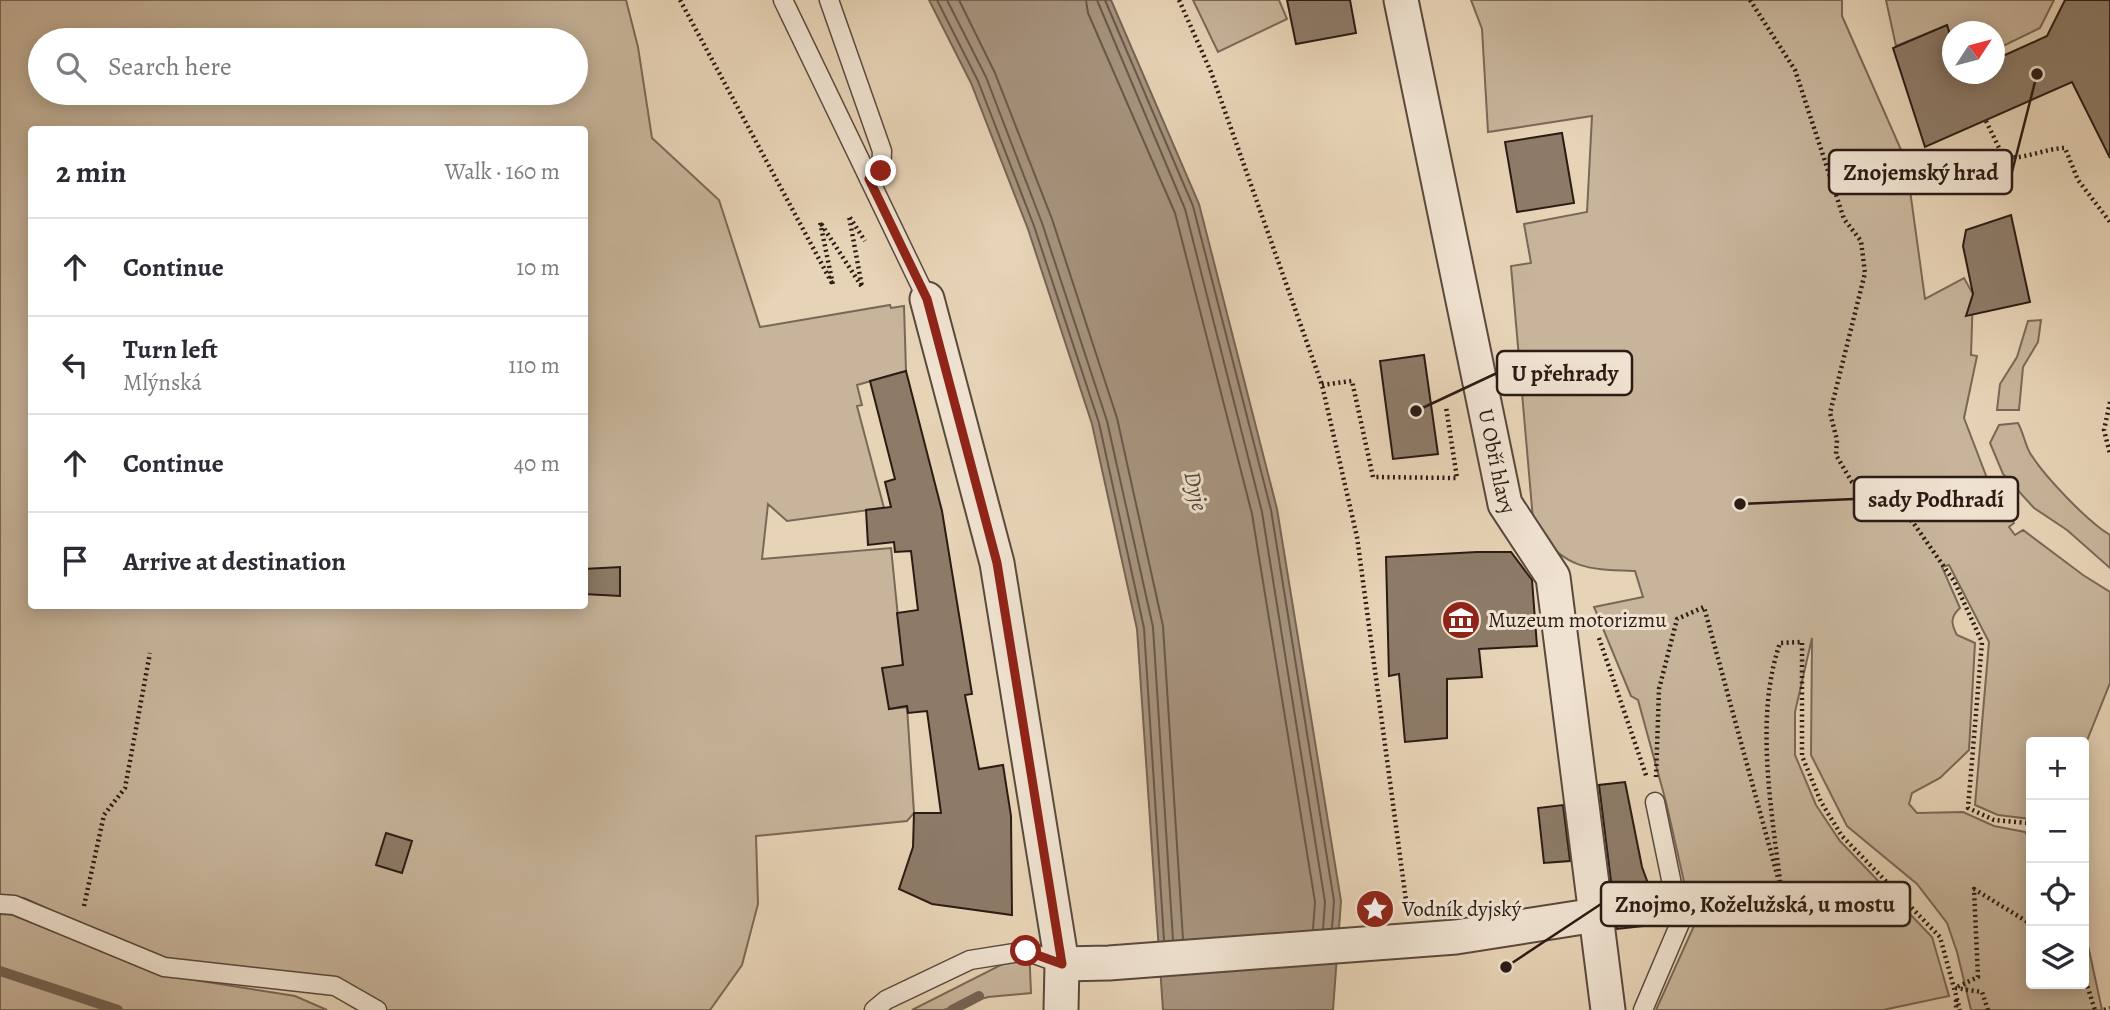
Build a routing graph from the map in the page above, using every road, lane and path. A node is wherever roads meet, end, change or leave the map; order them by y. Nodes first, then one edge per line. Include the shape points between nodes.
1 (680, 0) edge
2 (783, 0) edge
3 (830, 0) edge
4 (1179, 0) edge
5 (1401, 0) edge
6 (1750, 0) edge
7 (1986, 121) dead end
8 (869, 179) junction
9 (2110, 222) edge
10 (872, 250) dead end
11 (927, 299) joint
12 (1322, 385) junction
13 (2110, 402) edge
14 (1445, 404) dead end
15 (2110, 454) edge
16 (1597, 634) dead end
17 (150, 653) dead end
18 (1655, 802) junction
19 (2026, 823) edge
20 (0, 904) edge
21 (1596, 915) junction
22 (2026, 921) edge
23 (78, 931) junction
24 (1398, 940) junction
25 (1062, 964) junction
26 (1955, 988) junction
27 (2088, 989) edge
28 (2094, 1007) edge
29 (2110, 1008) edge
30 (377, 1010) edge
31 (874, 1010) edge
32 (1061, 1010) edge
33 (1608, 1010) edge
34 (1643, 1010) edge
35 (1958, 1010) edge
36 (1988, 1010) edge
37 (2087, 1010) edge
38 (2104, 1010) edge

1 - 10 path via 834,285 820,222 862,287 849,216
2 - 8 lane
3 - 8 lane via 882,151 881,171
4 - 12 path via 1211,72
5 - 21 street, U Obří hlavy via 1505,504 1553,577
6 - 19 path via 1795,71 1844,219 1861,241 1865,272 1830,413 1836,455 1852,482 1912,521 1954,581 1982,642 1968,808 1994,820
7 - 9 path via 2003,156 2011,159 2047,148 2065,148 2078,180
8 - 11 lane
11 - 25 street via 997,563
12 - 14 path via 1352,381 1373,477 1457,478
12 - 24 path via 1357,537
13 - 15 path via 2104,430
16 - 18 path
17 - 23 path via 125,788 104,815
18 - 26 path via 1659,689 1677,619 1704,607 1781,888 1766,765 1772,667 1780,643 1802,642 1802,755 1821,802 1842,836 1940,937
18 - 34 lane via 1680,923
20 - 23 lane via 14,905
21 - 24 street via 1456,937
21 - 33 street, U Obří hlavy
22 - 26 path via 1974,889 1978,977
23 - 30 lane via 164,967 335,986
24 - 25 street
25 - 31 lane via 1026,951 970,960
25 - 32 street
26 - 35 path
26 - 36 path via 1982,992
27 - 28 path
28 - 37 path
29 - 38 path

